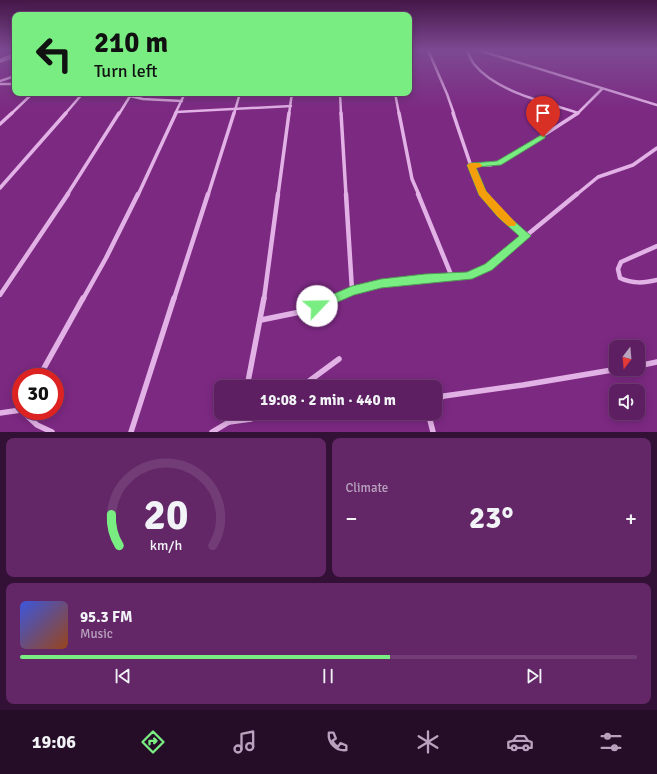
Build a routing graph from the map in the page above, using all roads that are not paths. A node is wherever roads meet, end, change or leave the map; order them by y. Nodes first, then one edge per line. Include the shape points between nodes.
1 (437, 70) edge
2 (480, 70) edge
3 (542, 70) edge
4 (12, 77) edge
5 (0, 81) edge
6 (0, 84) edge
7 (12, 84) edge
8 (602, 89) junction
9 (30, 96) edge
10 (80, 96) edge
11 (131, 96) edge
12 (134, 96) edge
13 (184, 96) edge
14 (239, 96) edge
15 (292, 96) edge
16 (340, 96) edge
17 (396, 96) edge
18 (182, 101) junction
19 (657, 105) edge
20 (291, 106) junction
21 (235, 109) junction
22 (176, 112) junction
23 (578, 113) junction
24 (0, 124) edge
25 (657, 148) edge
26 (471, 165) junction
27 (0, 188) edge
28 (526, 236) junction
29 (657, 246) edge
30 (452, 277) junction
31 (657, 280) edge
32 (352, 290) junction
33 (0, 295) edge
34 (261, 320) junction
35 (339, 359) dead end
36 (657, 362) edge
37 (645, 365) edge
38 (44, 368) edge
39 (609, 371) edge
40 (248, 380) edge
41 (310, 380) edge
42 (442, 397) edge
43 (12, 411) edge
44 (0, 413) edge
45 (32, 420) edge
46 (244, 420) edge
47 (430, 420) edge
48 (229, 422) joint
49 (52, 432) edge
50 (132, 432) edge
51 (212, 432) edge
52 (433, 432) edge

1 - 26 street via 448,94
2 - 23 street via 504,87
3 - 8 street
4 - 5 street
6 - 7 street
8 - 19 street
8 - 23 street
9 - 24 street
10 - 27 street
11 - 33 street
12 - 18 street via 143,99
13 - 18 street
14 - 21 street
15 - 20 street
16 - 32 street
17 - 30 street via 412,179
18 - 22 street
20 - 21 street
20 - 34 street
21 - 22 street
21 - 50 street
22 - 38 street via 106,258
23 - 26 street via 505,160 490,165
25 - 28 street via 633,165 598,177
26 - 28 street via 482,193 501,215
28 - 30 street via 488,267 468,276
29 - 31 street via 622,262 618,269 620,278 627,282 636,284
30 - 32 street via 401,281
32 - 34 street via 305,311
34 - 40 street
35 - 41 street
36 - 37 street
39 - 42 street
43 - 44 street
45 - 49 street
46 - 48 street
47 - 52 street
48 - 51 street

